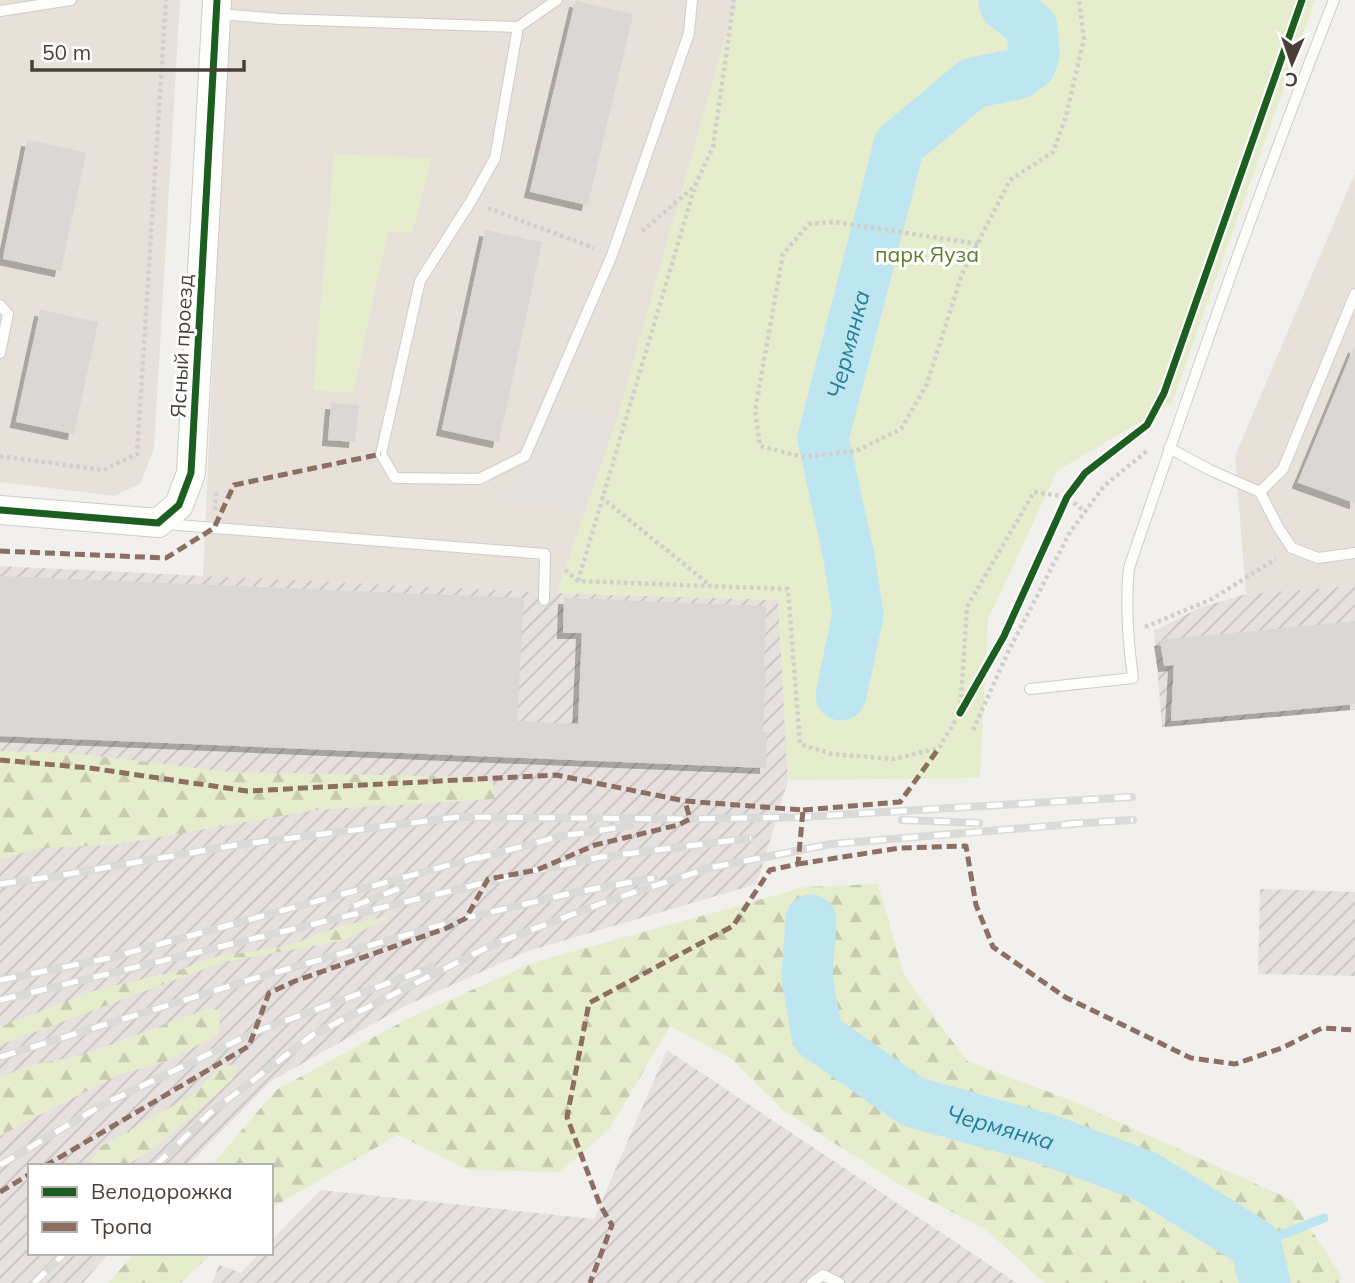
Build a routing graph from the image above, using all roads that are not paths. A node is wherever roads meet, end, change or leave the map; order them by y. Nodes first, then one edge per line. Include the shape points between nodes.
1 (71, 0) edge
2 (557, 0) edge
3 (692, 0) edge
4 (1334, 0) edge
5 (217, 7) edge
6 (0, 11) edge
7 (518, 27) junction
8 (1355, 294) edge
9 (0, 305) edge
10 (0, 353) edge
11 (1169, 449) junction
12 (1260, 492) junction
13 (0, 510) edge
14 (158, 523) junction
15 (1355, 553) edge
16 (544, 600) dead end
17 (1030, 689) dead end
18 (812, 1283) edge
19 (839, 1283) edge

1 - 6 lane
2 - 7 lane
3 - 7 lane via 689,33 612,256 525,456 479,479 395,478 381,454 420,281 495,158
4 - 11 lane
5 - 7 lane via 280,19
5 - 14 street, Ясный проезд via 191,473 179,505
8 - 12 lane via 1283,468
9 - 10 lane via 8,314
11 - 12 lane
11 - 17 lane via 1129,568 1127,632 1133,678
12 - 15 lane via 1293,548 1318,558
13 - 14 street
14 - 16 lane via 545,554
18 - 19 lane via 823,1275

